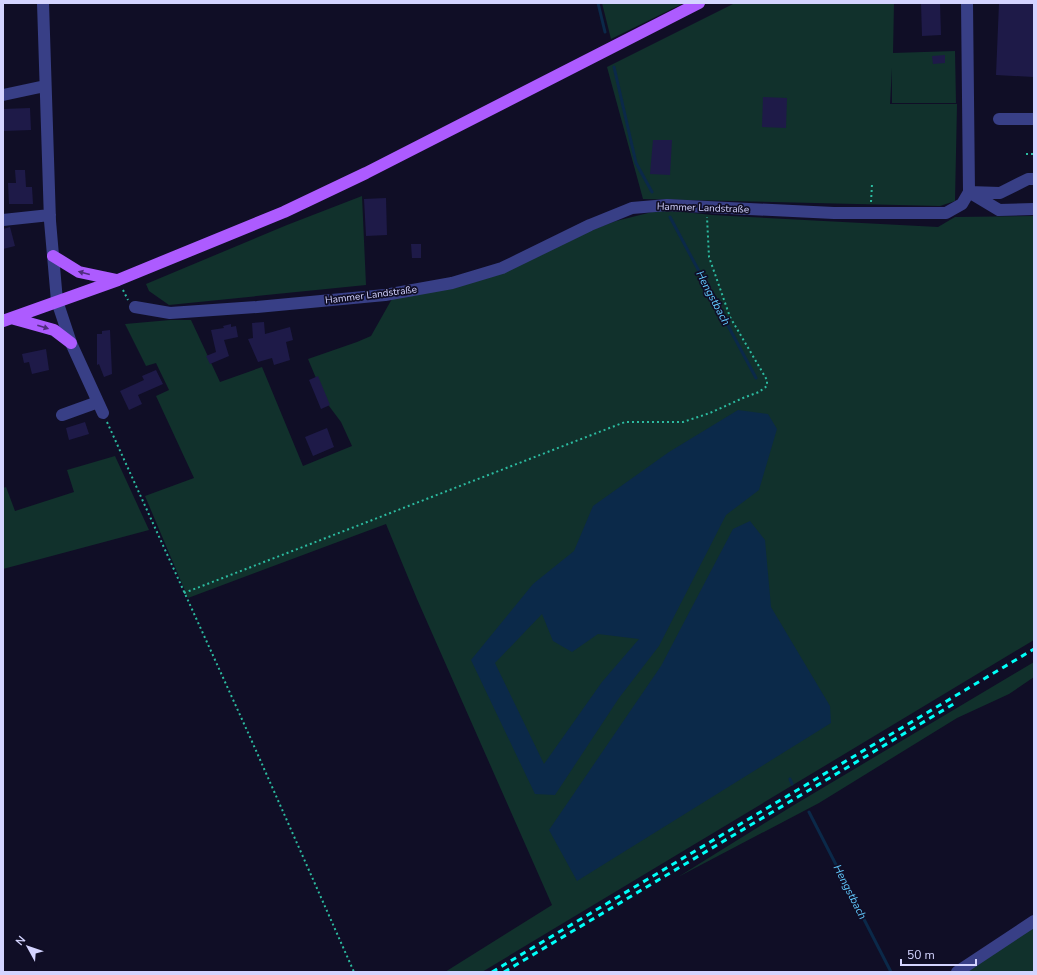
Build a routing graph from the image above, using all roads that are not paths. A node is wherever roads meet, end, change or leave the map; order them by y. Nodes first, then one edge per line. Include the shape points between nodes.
1 (43, 3) edge
2 (699, 3) edge
3 (966, 3) edge
4 (45, 86) junction
5 (3, 95) edge
6 (999, 119) dead end
7 (1034, 119) edge
8 (1034, 179) edge
9 (969, 192) junction
10 (1034, 210) edge
11 (50, 215) junction
12 (3, 220) edge
13 (53, 256) junction
14 (118, 280) junction
15 (57, 301) junction
16 (135, 307) road end
17 (7, 319) edge
18 (71, 343) junction
19 (62, 415) dead end
20 (1034, 921) edge
21 (957, 972) edge

1 - 4 street
2 - 14 main road via 366,173 284,212
3 - 9 street
4 - 5 street
4 - 11 street
6 - 7 street
8 - 9 street via 1028,179 1000,193
9 - 10 street via 999,210
9 - 16 street, Hammer Landstraße via 962,204 946,213 834,214 666,205 632,208 590,225 502,268 452,283 385,295 257,307 170,313
11 - 12 street
11 - 13 street
14 -> 13 main road via 79,272
13 - 15 street
14 - 15 main road
15 - 17 main road
15 - 18 street
17 -> 18 main road via 54,330
18 - 19 street via 100,407
20 - 21 street

